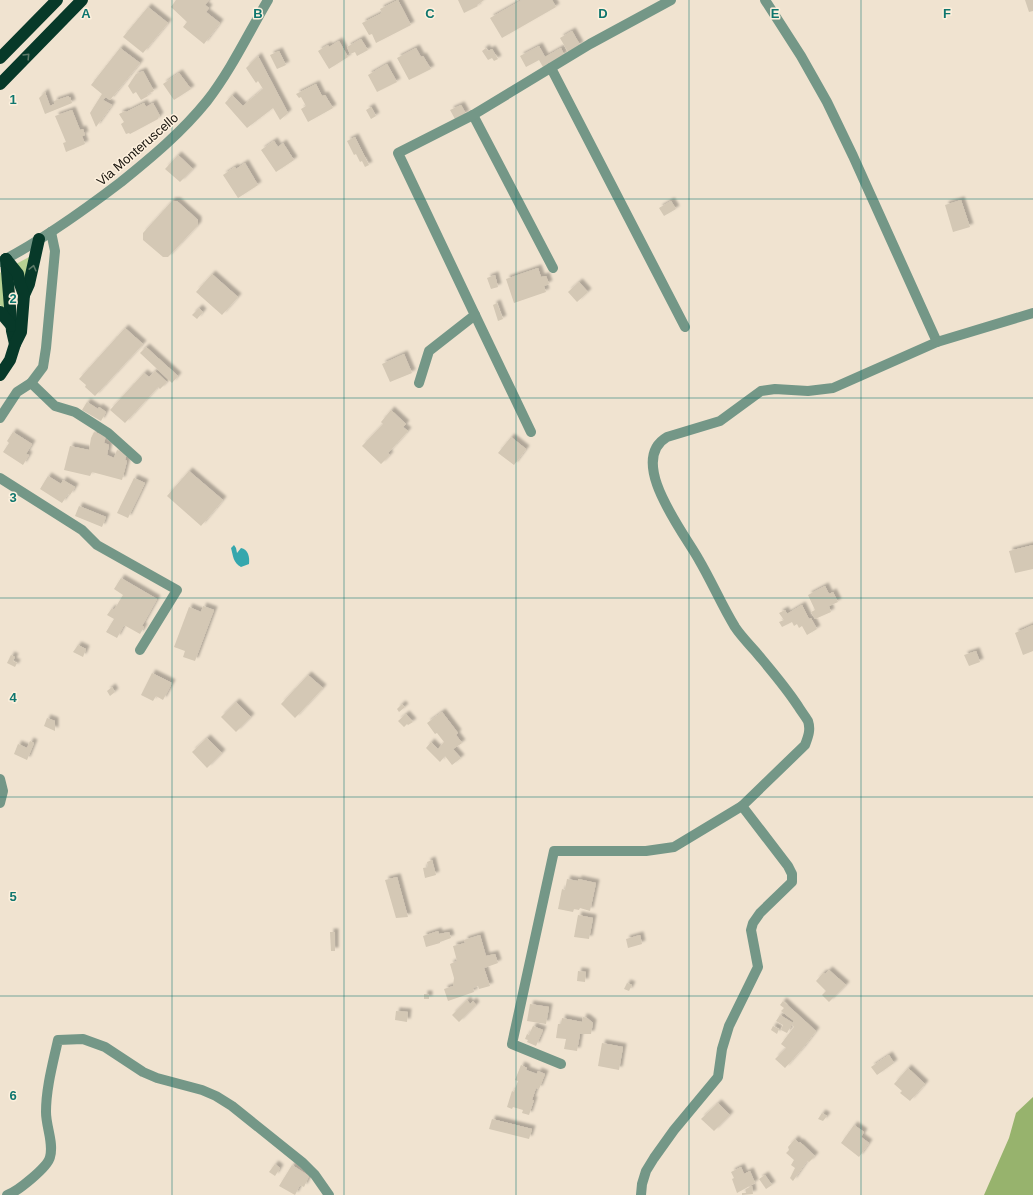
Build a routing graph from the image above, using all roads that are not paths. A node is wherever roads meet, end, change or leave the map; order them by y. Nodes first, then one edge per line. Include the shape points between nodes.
1 (58, 0) edge
2 (82, 0) edge
3 (268, 0) edge
4 (671, 0) edge
5 (765, 0) edge
6 (0, 58) edge
7 (551, 68) junction
8 (0, 84) edge
9 (473, 115) junction
10 (51, 232) junction
11 (39, 240) junction
12 (3, 260) edge
13 (553, 268) dead end
14 (24, 295) junction
15 (0, 312) edge
16 (1033, 313) edge
17 (475, 315) junction
18 (12, 326) junction
19 (685, 327) dead end
20 (937, 342) junction
21 (15, 344) junction
22 (0, 375) edge
23 (419, 383) dead end
24 (31, 384) junction
25 (0, 418) edge
26 (531, 432) dead end
27 (137, 459) dead end
28 (0, 478) edge
29 (140, 650) dead end
30 (0, 779) edge
31 (0, 803) edge
32 (742, 806) junction
33 (561, 1064) dead end
34 (7, 1195) edge
35 (329, 1195) edge
36 (641, 1195) edge

1 - 6 highway
8 -> 2 highway
3 - 10 street, Via Monteruscello via 231,65 183,129 105,194
4 - 7 street
5 - 20 street via 827,102
7 - 9 street
7 - 19 street
9 - 13 street
9 - 17 street via 398,153
10 - 11 street, Via Monteruscello
10 - 24 street via 54,251 46,348 42,367
11 - 12 street, Via Monteruscello
14 -> 11 highway
12 - 14 highway via 18,274
12 - 18 highway
14 - 21 highway via 21,332
15 - 18 highway
16 - 20 street
17 - 23 street via 429,351
17 - 26 street
18 - 21 highway
20 - 32 street via 833,388 808,391 775,389 761,392 720,421 667,437 654,449 653,469 666,507 699,560 736,628 787,690 808,722 810,733 805,745
21 - 22 highway via 10,360
24 - 25 street via 17,392
24 - 27 street via 55,406 75,412 108,433
28 - 29 street via 82,530 98,545 177,590
30 - 31 street via 3,791
32 - 33 street via 674,847 646,851 554,851 512,1044
32 - 36 street via 788,866 792,882 753,923 751,930 758,967 729,1026 718,1076 654,1158 646,1171
34 - 35 street via 43,1169 50,1159 52,1149 46,1111 58,1040 83,1039 105,1047 143,1072 202,1090 232,1106 303,1163

